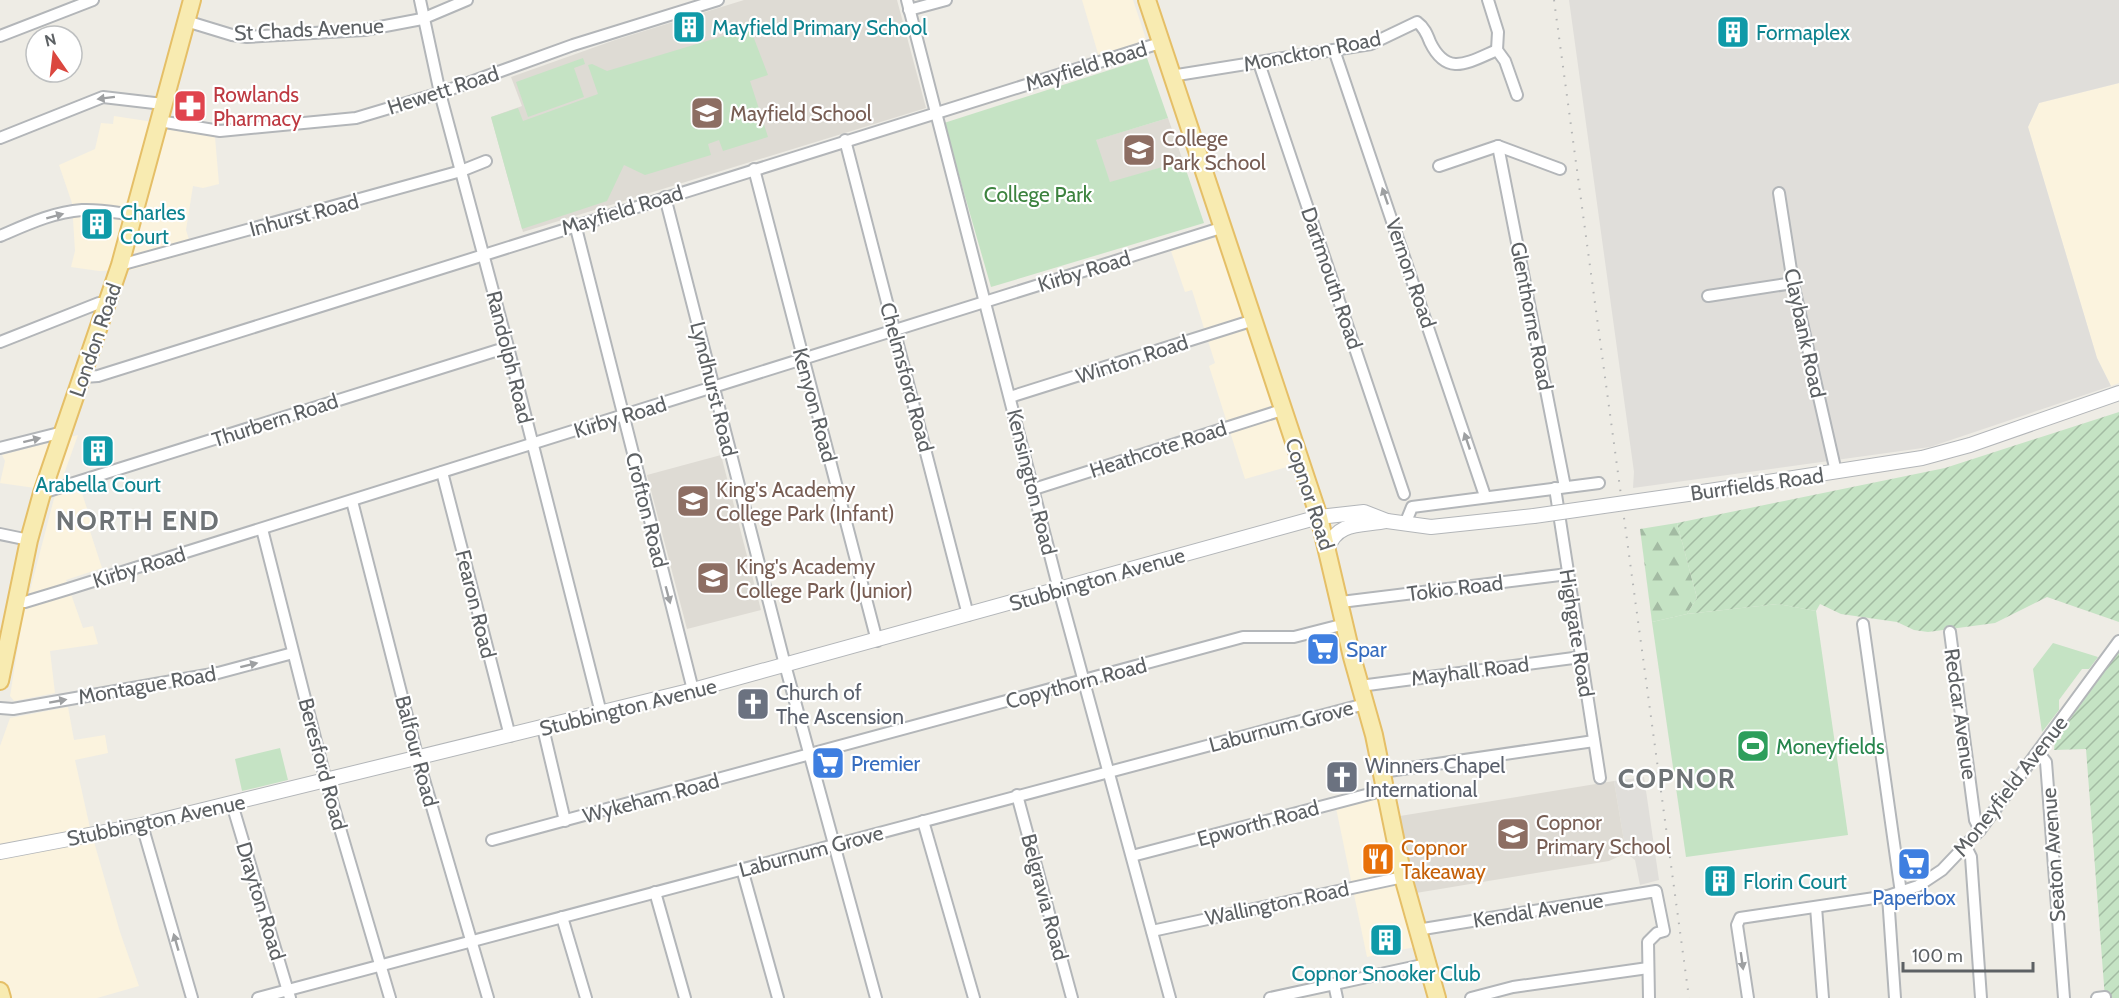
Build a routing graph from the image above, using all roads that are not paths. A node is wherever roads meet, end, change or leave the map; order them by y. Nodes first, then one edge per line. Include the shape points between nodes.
1 (93, 0) edge
2 (192, 0) edge
3 (420, 0) edge
4 (467, 0) edge
5 (718, 0) edge
6 (946, 0) edge
7 (1147, 0) edge
8 (1488, 0) edge
9 (908, 5) edge
10 (422, 19) junction
11 (186, 21) junction
12 (0, 36) edge
13 (1160, 43) junction
14 (1334, 50) junction
15 (1497, 50) junction
16 (1259, 63) junction
17 (1171, 76) junction
18 (440, 93) junction
19 (1517, 95) dead end
20 (163, 104) junction
21 (936, 112) junction
22 (159, 121) junction
23 (0, 138) edge
24 (845, 140) junction
25 (1498, 146) junction
26 (486, 161) dead end
27 (1439, 166) dead end
28 (754, 169) junction
29 (1560, 169) dead end
30 (461, 171) junction
31 (1779, 193) dead end
32 (665, 197) junction
33 (135, 215) junction
34 (575, 225) junction
35 (1224, 227) junction
36 (0, 236) edge
37 (484, 254) junction
38 (120, 265) junction
39 (1793, 283) junction
40 (1708, 296) dead end
41 (986, 302) junction
42 (107, 304) junction
43 (1254, 320) junction
44 (896, 330) junction
45 (0, 342) edge
46 (508, 346) junction
47 (803, 359) junction
48 (84, 377) junction
49 (713, 387) junction
50 (2119, 393) edge
51 (1010, 397) junction
52 (1282, 410) junction
53 (623, 416) junction
54 (63, 432) junction
55 (533, 444) junction
56 (0, 448) edge
57 (442, 472) junction
58 (1836, 472) junction
59 (1599, 483) dead end
60 (1560, 488) junction
61 (1034, 489) junction
62 (42, 494) junction
63 (1404, 494) dead end
64 (1485, 496) junction
65 (352, 501) junction
66 (1319, 517) junction
67 (1387, 521) junction
68 (1405, 524) junction
69 (262, 529) junction
70 (0, 534) edge
71 (29, 540) junction
72 (1328, 548) junction
73 (1568, 574) junction
74 (1059, 590) junction
75 (16, 601) junction
76 (1341, 602) junction
77 (968, 615) junction
78 (1345, 624) junction
79 (1863, 624) dead end
80 (1950, 632) dead end
81 (4, 637) edge
82 (877, 641) junction
83 (2119, 641) edge
84 (293, 653) junction
85 (1581, 657) junction
86 (785, 666) junction
87 (0, 681) edge
88 (1083, 681) junction
89 (1360, 686) junction
90 (693, 690) junction
91 (1365, 704) junction
92 (0, 708) edge
93 (601, 713) junction
94 (543, 728) junction
95 (510, 736) junction
96 (1594, 741) junction
97 (2038, 752) junction
98 (810, 756) junction
99 (418, 759) junction
100 (1108, 772) junction
101 (1382, 772) junction
102 (1600, 778) dead end
103 (326, 781) junction
104 (1385, 790) junction
105 (1017, 795) junction
106 (232, 804) junction
107 (565, 821) junction
108 (924, 821) junction
109 (141, 825) junction
110 (1980, 830) junction
111 (492, 840) dead end
112 (833, 844) junction
113 (1966, 848) junction
114 (0, 852) edge
115 (1131, 856) junction
116 (742, 869) junction
117 (1402, 877) junction
118 (656, 892) junction
119 (1901, 893) junction
120 (1888, 896) junction
121 (1816, 907) junction
122 (562, 917) junction
123 (1152, 930) junction
124 (1417, 930) junction
125 (471, 941) junction
126 (1427, 964) junction
127 (380, 965) junction
128 (1648, 968) junction
129 (1334, 984) junction
130 (0, 991) edge
131 (289, 994) edge
132 (2, 998) edge
133 (192, 998) edge
134 (258, 998) edge
135 (390, 998) edge
136 (488, 998) edge
137 (586, 998) edge
138 (685, 998) edge
139 (778, 998) edge
140 (876, 998) edge
141 (974, 998) edge
142 (1072, 998) edge
143 (1170, 998) edge
144 (1270, 998) edge
145 (1337, 998) edge
146 (1437, 998) edge
147 (1471, 998) edge
148 (1649, 998) edge
149 (1748, 998) edge
150 (1823, 998) edge
151 (1895, 998) edge
152 (1981, 998) edge
153 (2064, 998) edge

1 - 12 street
2 - 11 main road, London Road
3 - 10 street, Randolph Road
4 - 10 street, St Chads Avenue
5 - 18 street, Hewett Road via 573,45
6 - 9 street
7 - 13 main road, Copnor Road
8 - 15 street via 1498,32
9 - 21 street, Kensington Road
10 - 11 street, St Chads Avenue via 364,30 247,37
10 - 18 street, Randolph Road
11 - 20 main road, London Road
13 - 17 main road, Copnor Road
13 - 21 street, Mayfield Road
14 - 15 street, Monckton Road via 1379,42 1417,22 1437,57 1448,64
14 - 16 street, Monckton Road
64 -> 14 street, Vernon Road
15 - 19 street via 1505,60
16 - 17 street, Monckton Road
16 - 63 street, Dartmouth Road
17 - 35 main road, Copnor Road
18 - 22 street, Hewett Road via 356,118 331,121 220,132
18 - 30 street, Randolph Road
20 - 22 main road, London Road
20 -> 23 street via 103,97
21 - 24 street, Mayfield Road
21 - 41 street, Kensington Road
22 - 33 main road, London Road
24 - 28 street, Mayfield Road
24 - 44 street, Chelmsford Road
25 - 27 street
25 - 29 street
25 - 60 street, Glenthorne Road
26 - 30 street, Inhurst Road
28 - 32 street, Mayfield Road
28 - 47 street, Kenyon Road
30 - 37 street, Randolph Road
30 - 38 street, Inhurst Road
31 - 39 street, Claybank Road
32 - 34 street, Mayfield Road
32 - 49 street, Lyndhurst Road
36 -> 33 street via 70,212 98,210
33 - 38 main road, London Road
34 - 37 street, Mayfield Road
34 - 53 street, Crofton Road
35 - 41 street, Kirby Road
35 - 43 main road, Copnor Road
37 - 46 street, Randolph Road
37 - 48 street, Mayfield Road
38 - 42 main road, London Road
39 - 40 street
39 - 58 street, Claybank Road
41 - 44 street, Kirby Road
41 - 51 street, Kensington Road
42 - 45 street via 99,303
42 - 48 main road, London Road
43 - 51 street, Winton Road
43 - 52 main road, Copnor Road
44 - 47 street, Kirby Road
44 - 77 street, Chelmsford Road
46 - 55 street, Randolph Road
46 - 62 street, Thurbern Road
47 - 49 street, Kirby Road
47 - 82 street, Kenyon Road
48 - 54 main road, London Road
49 - 53 street, Kirby Road
49 - 86 street, Lyndhurst Road
50 - 58 street, Burrfields Road via 1970,445 1922,458
51 - 61 street, Kensington Road
52 - 61 street, Heathcote Road
52 - 66 main road, Copnor Road
53 - 55 street, Kirby Road
53 -> 90 street, Crofton Road
56 -> 54 street
54 - 62 main road, London Road
55 - 57 street, Kirby Road
55 - 93 street, Randolph Road
57 - 65 street, Kirby Road
57 - 95 street, Fearon Road
58 - 68 street, Burrfields Road, bridge via 1534,516 1450,526
59 - 60 street
60 - 64 street
60 - 73 street, Highgate Road
61 - 74 street, Kensington Road
62 - 71 main road, London Road
64 - 68 street via 1412,507
65 - 69 street, Kirby Road
65 - 99 street, Balfour Road
66 - 67 street, Burrfields Road via 1364,512
66 - 72 main road, Copnor Road
66 - 74 street, Stubbington Avenue
67 - 68 street, Burrfields Road
67 - 72 street, Burrfields Road via 1339,529
69 - 75 street, Kirby Road via 28,601
69 - 84 street, Beresford Road
70 - 71 street
71 - 75 main road, London Road
72 - 76 main road, Copnor Road
73 - 76 street, Tokio Road
73 - 85 street, Highgate Road
74 - 77 street, Stubbington Avenue
74 - 88 street, Kensington Road
75 - 81 main road, London Road
76 - 78 main road, Copnor Road
77 - 82 street, Stubbington Avenue
78 - 88 street, Copythorn Road via 1294,637 1244,637
78 - 89 main road, Copnor Road
79 - 119 street
80 - 110 street, Redcar Avenue via 1975,820
81 - 87 main road, London Road
82 - 86 street, Stubbington Avenue
83 - 97 street, Moneyfield Avenue
92 -> 84 street, Montague Road via 14,709 218,673
84 - 103 street, Beresford Road
85 - 89 street, Mayhall Road
85 - 96 street, Highgate Road
86 - 90 street, Stubbington Avenue
86 - 98 street, Lyndhurst Road
88 - 98 street, Copythorn Road
88 - 100 street, Kensington Road
89 - 91 main road, Copnor Road
90 - 93 street, Stubbington Avenue
91 - 100 street, Laburnum Grove
91 - 101 main road, Copnor Road
93 - 94 street, Stubbington Avenue
94 - 95 street, Stubbington Avenue
94 - 107 street
95 - 99 street, Stubbington Avenue
96 - 101 street
96 - 102 street, Highgate Road
97 - 110 street, Moneyfield Avenue
97 - 153 street, Seaton Avenue via 2046,762
98 - 107 street, Wykeham Road
98 - 112 street, Lyndhurst Road
99 - 103 street, Stubbington Avenue
99 - 125 street, Balfour Road
100 - 105 street, Laburnum Grove
100 - 115 street, Kensington Road
101 - 104 main road, Copnor Road
103 - 106 street, Stubbington Avenue
103 - 127 street, Beresford Road
104 - 115 street, Epworth Road
104 - 117 main road, Copnor Road
105 - 108 street, Laburnum Grove
105 - 142 street, Belgravia Road
106 - 109 street, Stubbington Avenue
106 - 131 street, Drayton Road
107 - 111 street, Wykeham Road
108 - 112 street, Laburnum Grove
108 - 141 street
109 - 114 street, Stubbington Avenue
133 -> 109 street
110 - 113 street, Moneyfield Avenue
112 - 116 street, Laburnum Grove
112 - 140 street, Lyndhurst Road
113 - 119 street, Moneyfield Avenue via 1930,878
113 - 152 street via 1971,857
115 - 123 street, Kensington Road
116 - 118 street, Laburnum Grove
116 - 139 street
117 - 123 street, Wallington Road
117 - 124 main road, Copnor Road
118 - 122 street, Laburnum Grove
118 - 138 street
119 - 120 street, Moneyfield Avenue
120 - 121 street, Moneyfield Avenue
120 - 151 street
121 -> 149 street, Moneyfield Avenue via 1740,918 1737,925
121 - 150 street
122 - 125 street, Laburnum Grove
122 - 137 street
123 - 143 street, Kensington Road
124 - 126 main road, Copnor Road
124 - 128 street, Kendal Avenue via 1656,891 1665,931 1648,942
125 - 127 street, Laburnum Grove
125 - 136 street, Balfour Road
126 - 129 street
126 - 146 main road, Copnor Road
127 - 131 street, Laburnum Grove
127 - 135 street, Beresford Road
128 - 147 street via 1512,987
128 - 148 street
129 - 144 street
129 - 145 street
130 - 132 main road
131 - 134 street, Laburnum Grove

